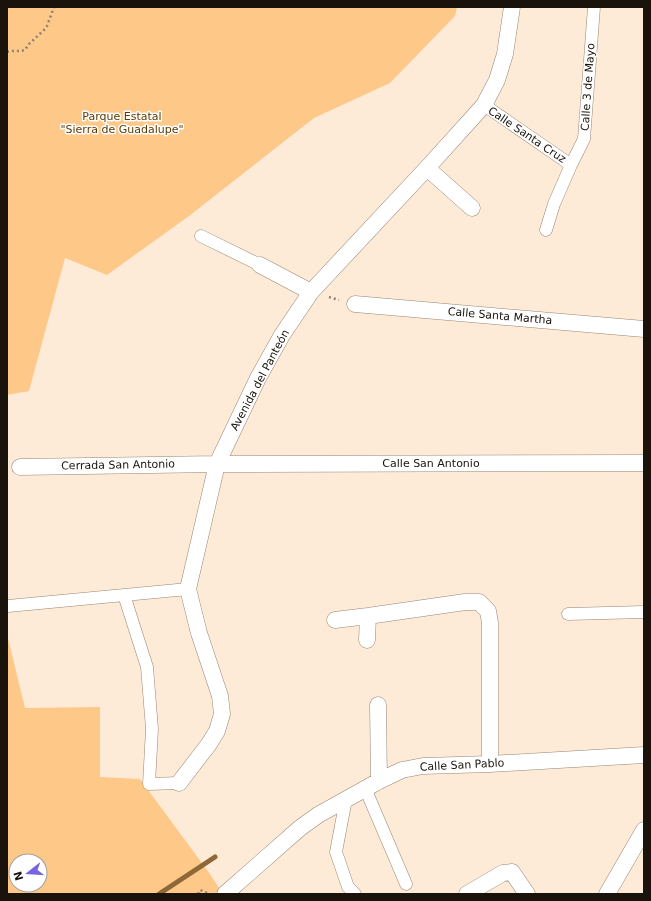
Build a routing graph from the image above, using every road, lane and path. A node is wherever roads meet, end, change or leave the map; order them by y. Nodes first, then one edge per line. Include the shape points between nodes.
1 (54, 7) edge
2 (512, 7) edge
3 (594, 7) edge
4 (7, 52) edge
5 (484, 105) junction
6 (571, 165) junction
7 (427, 168) junction
8 (472, 208) dead end
9 (546, 230) dead end
10 (201, 236) dead end
11 (260, 264) joint
12 (311, 292) junction
13 (355, 304) joint
14 (644, 328) edge
15 (644, 463) edge
16 (217, 464) junction
17 (20, 467) dead end
18 (188, 589) junction
19 (124, 595) junction
20 (8, 606) edge
21 (644, 612) edge
22 (568, 614) dead end
23 (368, 616) junction
24 (335, 620) dead end
25 (367, 640) dead end
26 (378, 705) dead end
27 (644, 755) edge
28 (490, 764) junction
29 (179, 783) joint
30 (372, 784) junction
31 (346, 799) junction
32 (644, 830) edge
33 (406, 884) dead end
34 (348, 892) edge
35 (198, 894) edge
36 (210, 894) edge
37 (226, 894) edge
38 (466, 894) edge
39 (527, 894) edge
40 (607, 894) edge

1 - 4 path via 45,29 25,50
2 - 5 street, Avenida del Panteón via 498,80
3 - 6 street, Calle 3 de Mayo via 584,140
5 - 6 street, Calle Santa Cruz
5 - 7 street, Avenida del Panteón
6 - 9 street, Calle 3 de Mayo
7 - 8 street
7 - 12 street, Avenida del Panteón
10 - 11 street
11 - 12 street
12 - 13 path
12 - 16 street, Avenida del Panteón via 282,335 258,378
13 - 14 street, Calle Santa Martha
15 - 16 street, Calle San Antonio
16 - 17 street, Cerrada San Antonio
16 - 18 street, Avenida del Panteón
18 - 19 street
18 - 29 street, Avenida del Panteón via 199,633 220,696 222,714 217,731 209,744
19 - 20 street
19 - 29 street via 146,667 152,729 149,784
21 - 22 street
23 - 24 street
23 - 25 street
23 - 28 street via 465,602 479,602 488,611
26 - 30 street
27 - 28 street, Calle San Pablo
28 - 30 street, Calle San Pablo via 423,766 402,770
30 - 31 street, Calle San Pablo
30 - 33 street
31 - 34 street via 336,852
31 - 37 street, Calle San Pablo via 300,828
32 - 40 street
35 - 36 path via 200,890
38 - 39 street via 503,873 512,872

